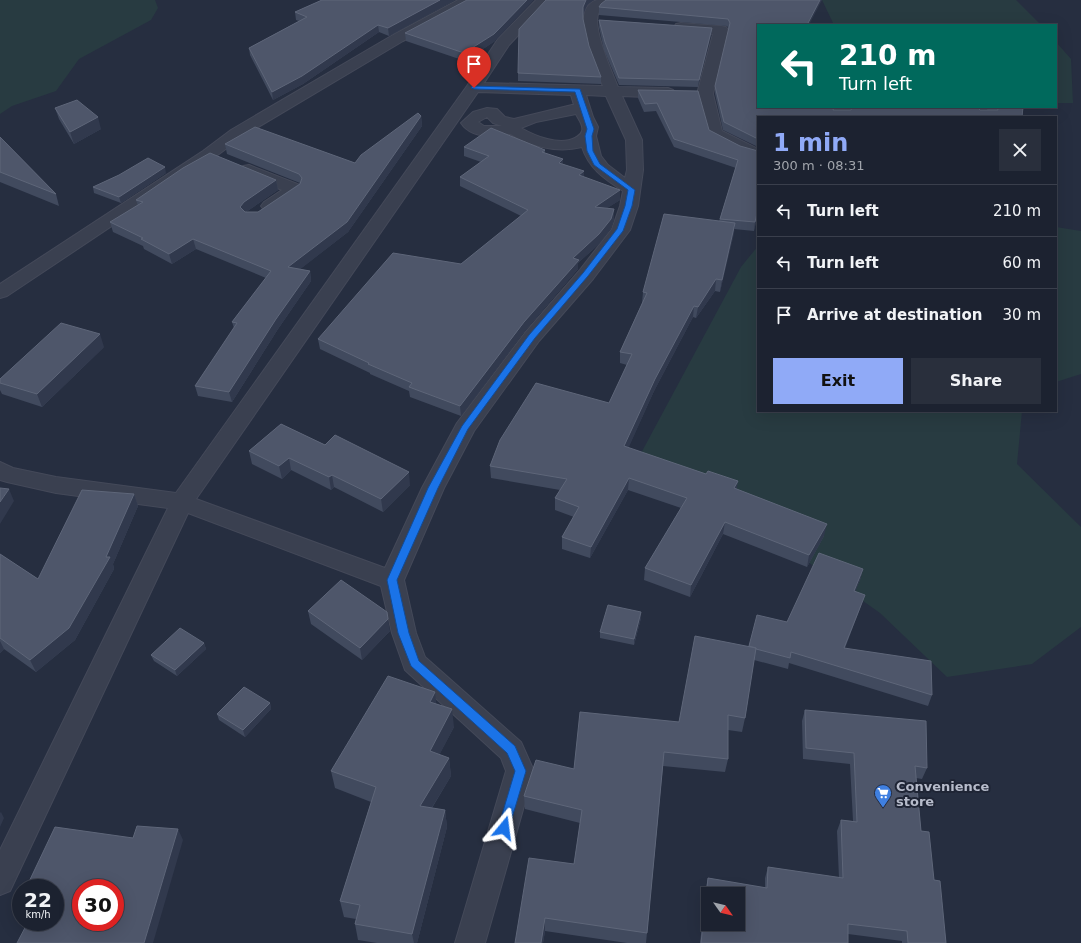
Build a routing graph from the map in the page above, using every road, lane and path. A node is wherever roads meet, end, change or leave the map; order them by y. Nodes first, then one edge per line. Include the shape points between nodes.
1 (468, 0) edge
2 (544, 0) edge
3 (606, 0) edge
4 (589, 20) junction
5 (604, 22) edge
6 (667, 26) edge
7 (474, 88) junction
8 (577, 90) junction
9 (612, 91) junction
10 (705, 94) junction
11 (583, 107) junction
12 (588, 136) junction
13 (564, 145) junction
14 (757, 154) edge
15 (223, 160) junction
16 (597, 165) junction
17 (632, 190) junction
18 (259, 213) edge
19 (0, 292) edge
20 (0, 470) edge
21 (182, 502) junction
22 (392, 580) junction
23 (0, 882) edge
24 (470, 943) edge

1 - 15 street via 398,38 251,125
2 - 7 street via 502,42
3 - 4 street via 593,9
4 - 5 street
4 - 9 street via 596,50
6 - 10 street via 722,30
7 - 8 street
7 - 21 street
8 - 9 street
8 - 11 street
9 - 10 street
9 - 17 street via 634,140 635,170
10 - 14 street via 716,134
11 - 12 street via 590,129
11 - 13 street via 526,119 514,127 527,137
12 - 13 street via 572,145
12 - 16 street via 590,151
13 - 16 street
15 - 18 street via 294,189
15 - 19 street
16 - 17 street
17 - 22 street via 621,230 532,337 465,428 433,488
20 - 21 street via 7,474 56,485
21 - 22 street
21 - 23 street
22 - 24 street via 414,663 511,750 520,771

